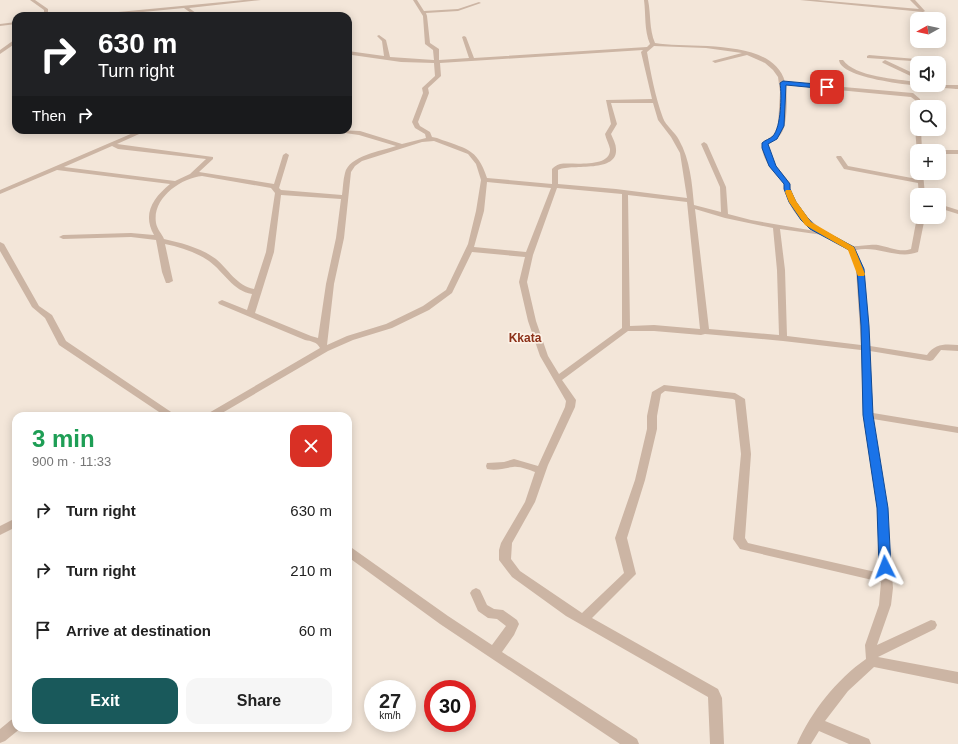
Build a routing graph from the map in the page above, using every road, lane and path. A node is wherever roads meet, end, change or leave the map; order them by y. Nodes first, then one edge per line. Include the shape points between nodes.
1 (32, 0) edge
2 (259, 0) edge
3 (415, 0) edge
4 (646, 0) edge
5 (802, 0) edge
6 (912, 0) edge
7 (235, 1) edge
8 (479, 3) dead end
9 (185, 7) junction
10 (46, 12) edge
11 (138, 12) edge
12 (192, 12) edge
13 (422, 12) junction
14 (12, 24) edge
15 (0, 25) edge
16 (379, 36) dead end
17 (464, 37) dead end
18 (12, 44) edge
19 (651, 46) junction
20 (0, 52) edge
21 (748, 53) junction
22 (352, 54) edge
23 (387, 57) junction
24 (869, 57) dead end
25 (878, 58) junction
26 (472, 60) junction
27 (715, 60) dead end
28 (910, 60) edge
29 (842, 61) dead end
30 (437, 62) junction
31 (910, 73) edge
32 (783, 83) junction
33 (910, 84) edge
34 (946, 86) edge
35 (958, 87) edge
36 (917, 92) edge
37 (916, 96) junction
38 (918, 100) edge
39 (655, 101) junction
40 (352, 132) edge
41 (136, 134) edge
42 (429, 139) junction
43 (113, 144) junction
44 (704, 144) dead end
45 (401, 146) junction
46 (946, 152) edge
47 (958, 152) edge
48 (286, 155) dead end
49 (839, 157) dead end
50 (54, 168) junction
51 (193, 174) junction
52 (484, 180) junction
53 (921, 182) joint
54 (176, 183) junction
55 (556, 185) junction
56 (921, 188) edge
57 (278, 190) junction
58 (0, 192) edge
59 (625, 192) junction
60 (345, 197) junction
61 (691, 203) junction
62 (946, 208) edge
63 (958, 212) edge
64 (725, 216) junction
65 (920, 224) edge
66 (776, 226) junction
67 (827, 235) junction
68 (64, 237) dead end
69 (160, 239) junction
70 (0, 244) edge
71 (469, 249) junction
72 (852, 249) junction
73 (529, 255) junction
74 (169, 281) dead end
75 (258, 292) junction
76 (222, 302) dead end
77 (250, 314) junction
78 (626, 329) junction
79 (704, 331) junction
80 (783, 338) junction
81 (324, 346) junction
82 (866, 348) junction
83 (958, 348) edge
84 (558, 379) junction
85 (166, 412) edge
86 (217, 412) edge
87 (868, 415) junction
88 (958, 430) edge
89 (491, 466) dead end
90 (541, 470) junction
91 (12, 524) edge
92 (0, 531) edge
93 (352, 553) edge
94 (886, 579) junction
95 (476, 593) dead end
96 (583, 619) junction
97 (931, 625) dead end
98 (494, 653) junction
99 (872, 657) junction
100 (958, 678) edge
101 (816, 723) junction
102 (12, 727) edge
103 (0, 737) edge
104 (632, 744) edge
105 (717, 744) edge
106 (804, 744) edge
107 (864, 744) edge

1 - 10 street
2 - 7 street
3 - 13 street
4 - 19 street
5 - 6 street via 924,11
7 - 9 street
8 - 13 street via 458,10
9 - 11 street
9 - 12 street
13 - 30 street via 425,16 428,44 436,49
14 - 15 street
16 - 23 street via 384,40
17 - 26 street
18 - 20 street
19 - 21 street via 706,46
19 - 26 street
19 - 39 street via 644,52
21 - 27 street
21 - 32 street via 777,70
22 - 23 street
23 - 30 street
24 - 25 street
25 - 28 street
25 - 31 street
26 - 30 street
29 - 33 street via 845,67 852,70
30 - 42 street via 438,76 425,88 426,93 415,122 417,127 428,133
32 - 37 street
32 - 67 street via 781,126 775,137 765,143 765,148 772,166 787,184 792,202 804,219
34 - 35 street
36 - 37 street
37 - 38 street
39 - 55 street via 608,100 614,124 608,134 613,150 610,158 602,164 557,167 554,170
39 - 61 street via 661,120 674,136 683,154
40 - 45 street
41 - 43 street
42 - 45 street
42 - 52 street via 470,153 479,164
43 - 50 street
43 - 51 street via 133,149 211,158
44 - 64 street via 722,186
45 - 60 street via 352,165 348,172
46 - 47 street
48 - 57 street
49 - 53 street via 846,168
50 - 54 street
50 - 58 street
51 - 54 street
51 - 57 street
52 - 55 street
52 - 71 street via 480,211
53 - 56 street
54 - 69 street via 154,207 152,223
55 - 59 street
55 - 73 street
57 - 60 street
57 - 75 street via 270,252
59 - 61 street
59 - 78 street
60 - 81 street via 340,238 330,284
61 - 64 street
61 - 79 street
62 - 63 street
64 - 66 street
65 - 72 street via 916,250 913,252 876,247
66 - 67 street
66 - 80 street via 782,270
67 - 72 street
68 - 69 street via 131,235
69 - 74 street
69 - 75 street via 183,245 210,258 236,284 251,292
70 - 85 street via 36,307 49,317 62,343
71 - 73 street
71 - 81 street via 449,291 426,308 389,326
72 - 82 street via 860,269
73 - 84 street via 523,282 530,314 544,356
75 - 77 street
76 - 77 street
77 - 81 street via 317,340
78 - 79 street
78 - 84 street
79 - 80 street
80 - 82 street
81 - 86 street
82 - 83 street via 930,358 937,348
82 - 87 street
84 - 90 street via 571,400 570,407
87 - 88 street
87 - 94 street via 882,508
89 - 90 street via 514,463
90 - 96 street via 530,502 507,543 505,560 516,574
91 - 92 street
93 - 98 street
94 - 96 street via 744,546 739,539 746,454 740,399 735,396 664,388 657,392 642,473 621,538 630,574
94 - 99 street via 885,605 871,645
95 - 98 street via 482,608 492,614 499,614 513,624
96 - 105 street via 713,693 716,698
97 - 99 street
98 - 104 street
99 - 100 street
99 - 101 street
101 - 106 street
101 - 107 street
102 - 103 street

